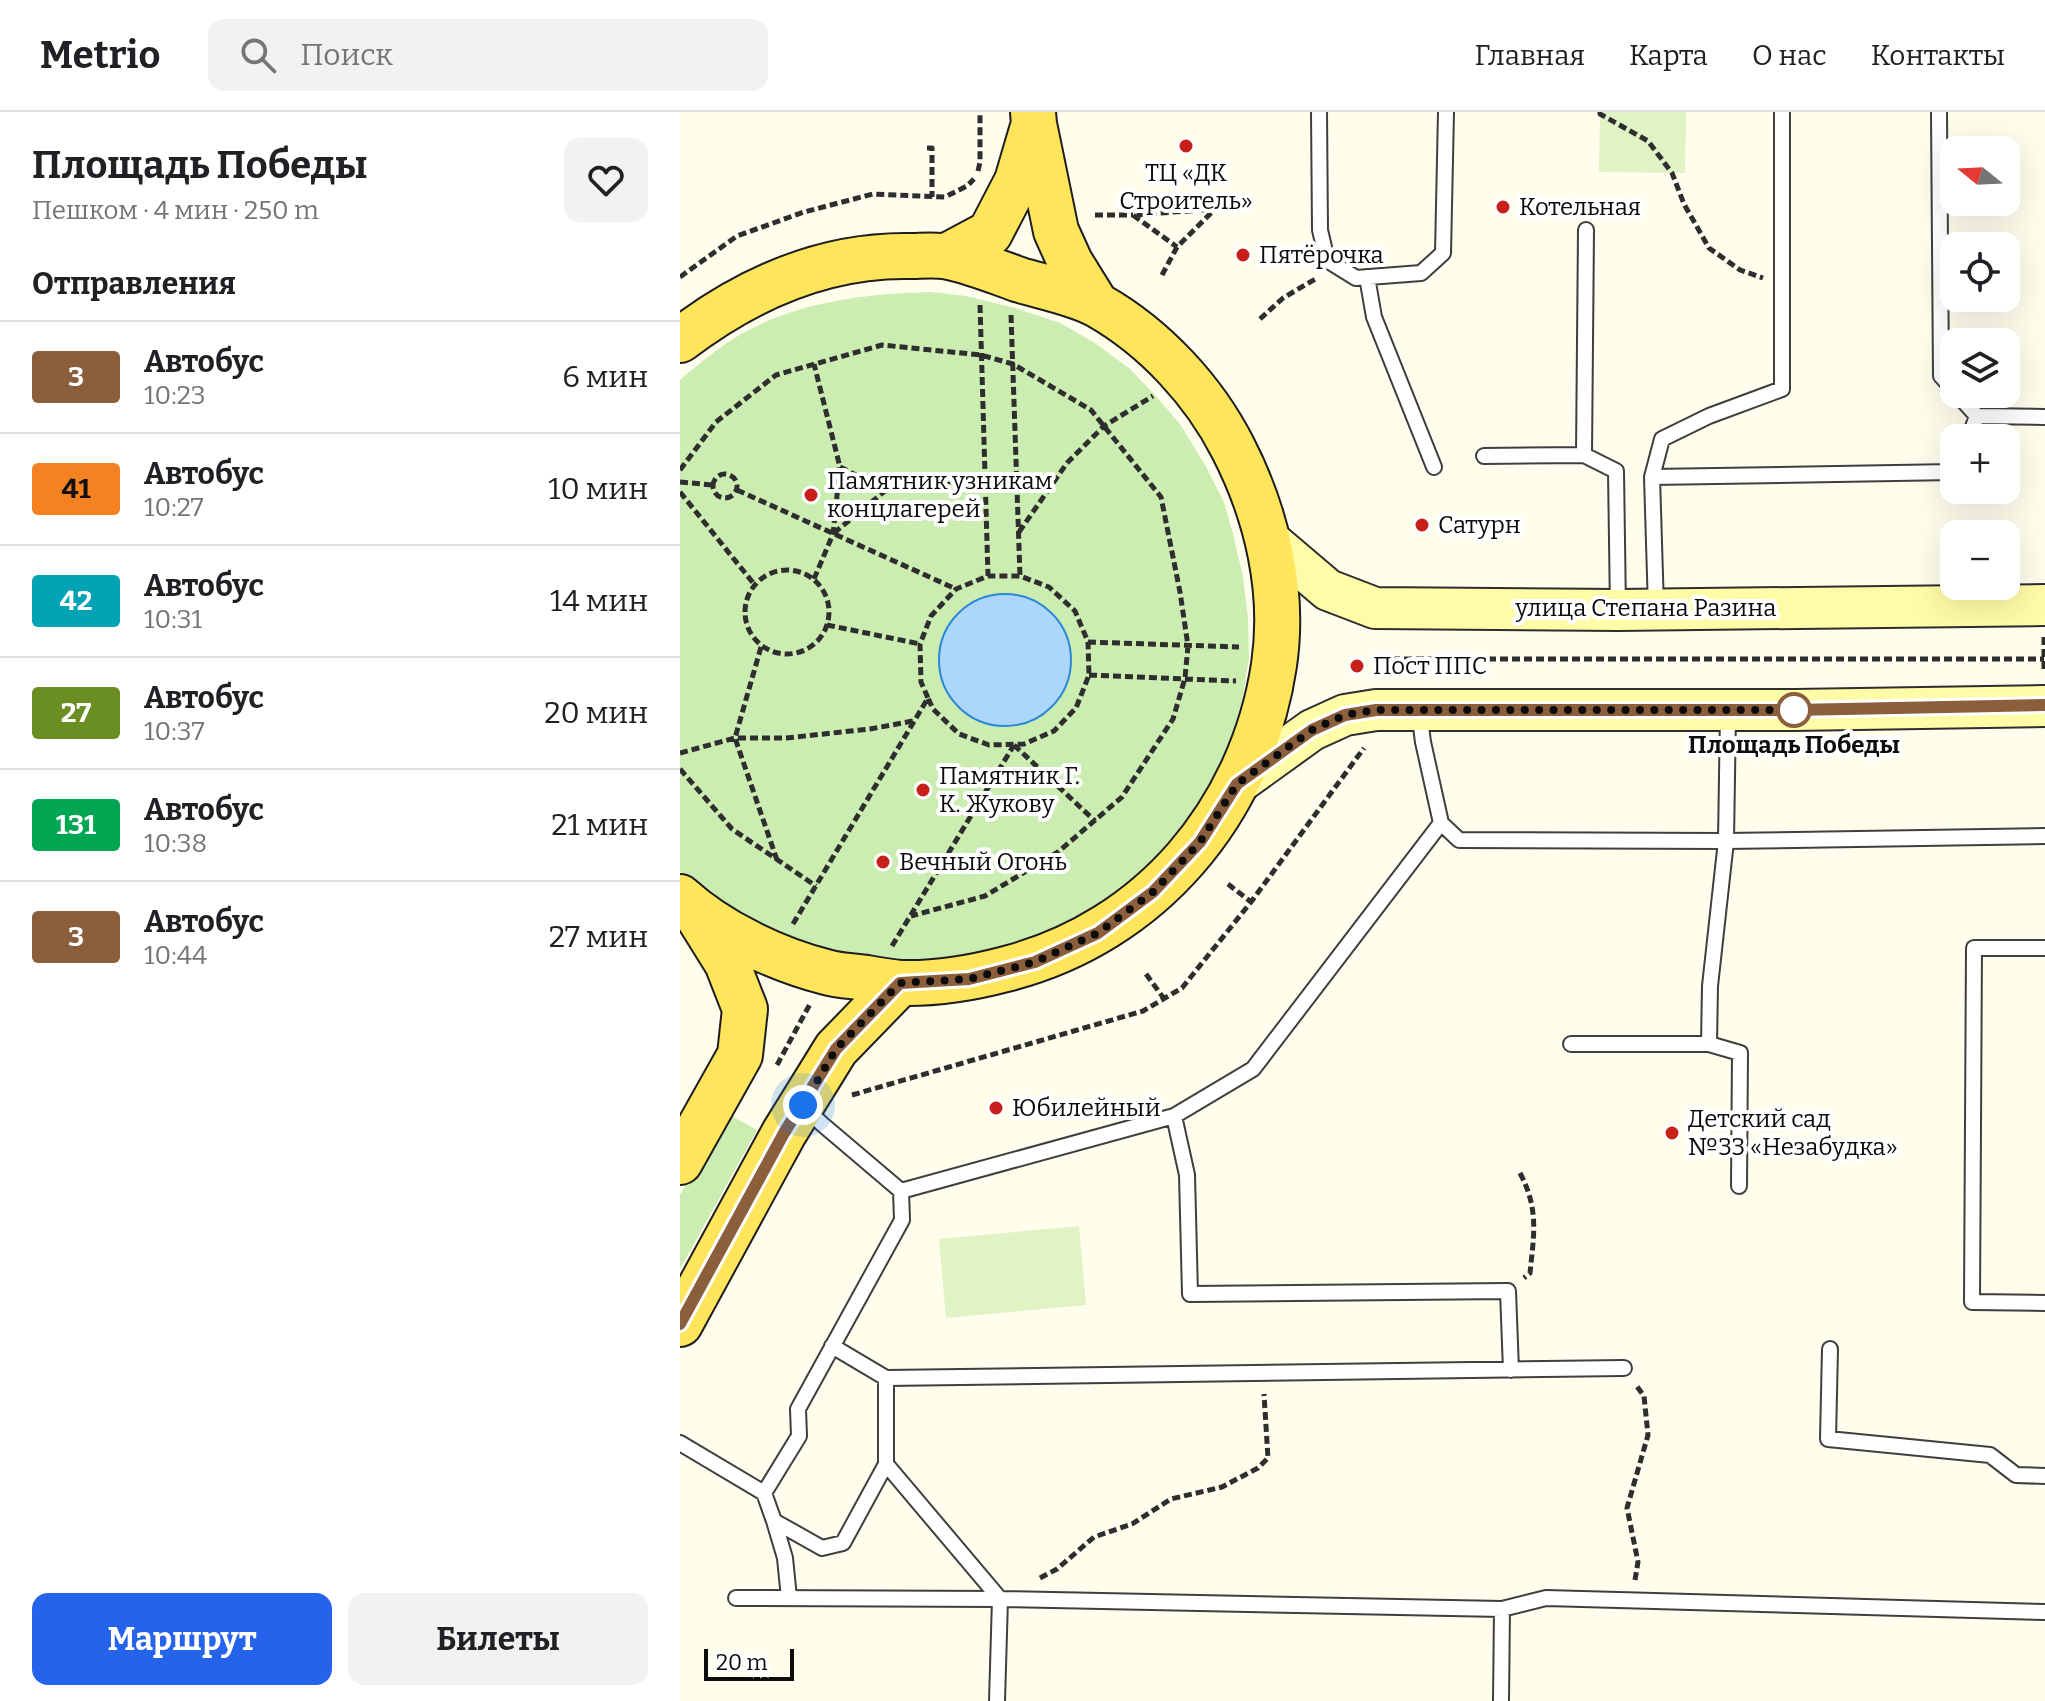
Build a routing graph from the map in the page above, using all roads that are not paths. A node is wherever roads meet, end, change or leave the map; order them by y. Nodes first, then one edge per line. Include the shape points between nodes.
1 (1319, 112) edge
2 (1446, 112) edge
3 (1782, 112) edge
4 (1939, 112) edge
5 (1034, 118) edge
6 (1586, 230) dead end
7 (947, 256) junction
8 (1362, 278) junction
9 (1096, 304) junction
10 (1941, 328) edge
11 (680, 340) edge
12 (1970, 408) edge
13 (1977, 416) junction
14 (2045, 417) edge
15 (1974, 424) edge
16 (1584, 455) junction
17 (1484, 456) dead end
18 (1434, 467) dead end
19 (1940, 472) edge
20 (1652, 477) junction
21 (1268, 539) junction
22 (1637, 609) junction
23 (2044, 620) edge
24 (2045, 706) edge
25 (1728, 710) junction
26 (1419, 711) junction
27 (1237, 784) junction
28 (1441, 823) junction
29 (2045, 836) edge
30 (1726, 841) junction
31 (687, 903) edge
32 (2045, 948) edge
33 (893, 970) junction
34 (1571, 1044) dead end
35 (1709, 1044) junction
36 (787, 1090) junction
37 (1174, 1116) junction
38 (685, 1142) edge
39 (1739, 1186) dead end
40 (901, 1191) junction
41 (2045, 1303) edge
42 (680, 1324) edge
43 (832, 1346) junction
44 (1830, 1349) dead end
45 (1624, 1368) road end
46 (1511, 1370) junction
47 (886, 1378) junction
48 (680, 1443) edge
49 (886, 1464) junction
50 (2045, 1476) edge
51 (764, 1493) junction
52 (774, 1521) junction
53 (736, 1598) dead end
54 (789, 1598) junction
55 (1000, 1599) junction
56 (1502, 1609) junction
57 (2045, 1612) edge
58 (997, 1701) edge
59 (1501, 1701) edge

1 - 8 lane via 1320,230 1327,260
2 - 8 lane via 1443,253 1421,273
3 - 20 lane via 1782,389 1662,439
4 - 10 lane
5 - 7 main road via 1017,181 990,233
5 - 9 main road via 1056,231
6 - 16 lane
7 - 9 main road
7 - 11 main road via 885,256 824,266 766,286
8 - 18 lane
9 - 21 main road via 1136,331 1182,374 1221,424 1249,480
12 - 13 lane
13 - 14 lane
13 - 15 lane
16 - 17 lane
16 - 22 lane via 1616,471
19 - 20 lane
20 - 22 lane
21 - 22 main road, улица Степана Разина via 1328,590 1375,608
21 - 27 main road via 1277,621 1274,663 1261,725
22 - 23 main road, улица Степана Разина
24 - 25 main road
25 - 26 main road
25 - 30 lane
26 - 27 main road via 1345,715 1312,730
26 - 28 lane
27 - 33 main road via 1200,842 1153,892 1098,933 1035,962 969,979
28 - 30 lane via 1459,840
28 - 37 lane via 1253,1069
29 - 30 lane
30 - 35 lane
31 - 33 main road via 758,948 827,973
31 - 38 main road via 727,963 745,1009 740,1055
32 - 41 lane via 1974,948 1972,1302
33 - 36 main road via 836,1049
34 - 35 lane
35 - 39 lane via 1740,1053
36 - 40 lane
36 - 42 main road via 784,1133
37 - 40 lane
37 - 46 lane via 1187,1175 1190,1294 1508,1291
40 - 43 lane via 902,1220
43 - 47 lane
43 - 51 lane via 798,1409 799,1436
44 - 50 lane via 1828,1439 1990,1455 2016,1475
45 - 46 lane
46 - 47 lane
47 - 49 lane
48 - 51 lane
49 - 52 lane via 843,1543 822,1548
49 - 55 lane
51 - 52 lane
52 - 54 lane
53 - 54 lane
54 - 55 lane
55 - 56 lane
55 - 58 lane
56 - 57 lane via 1546,1598
56 - 59 lane

